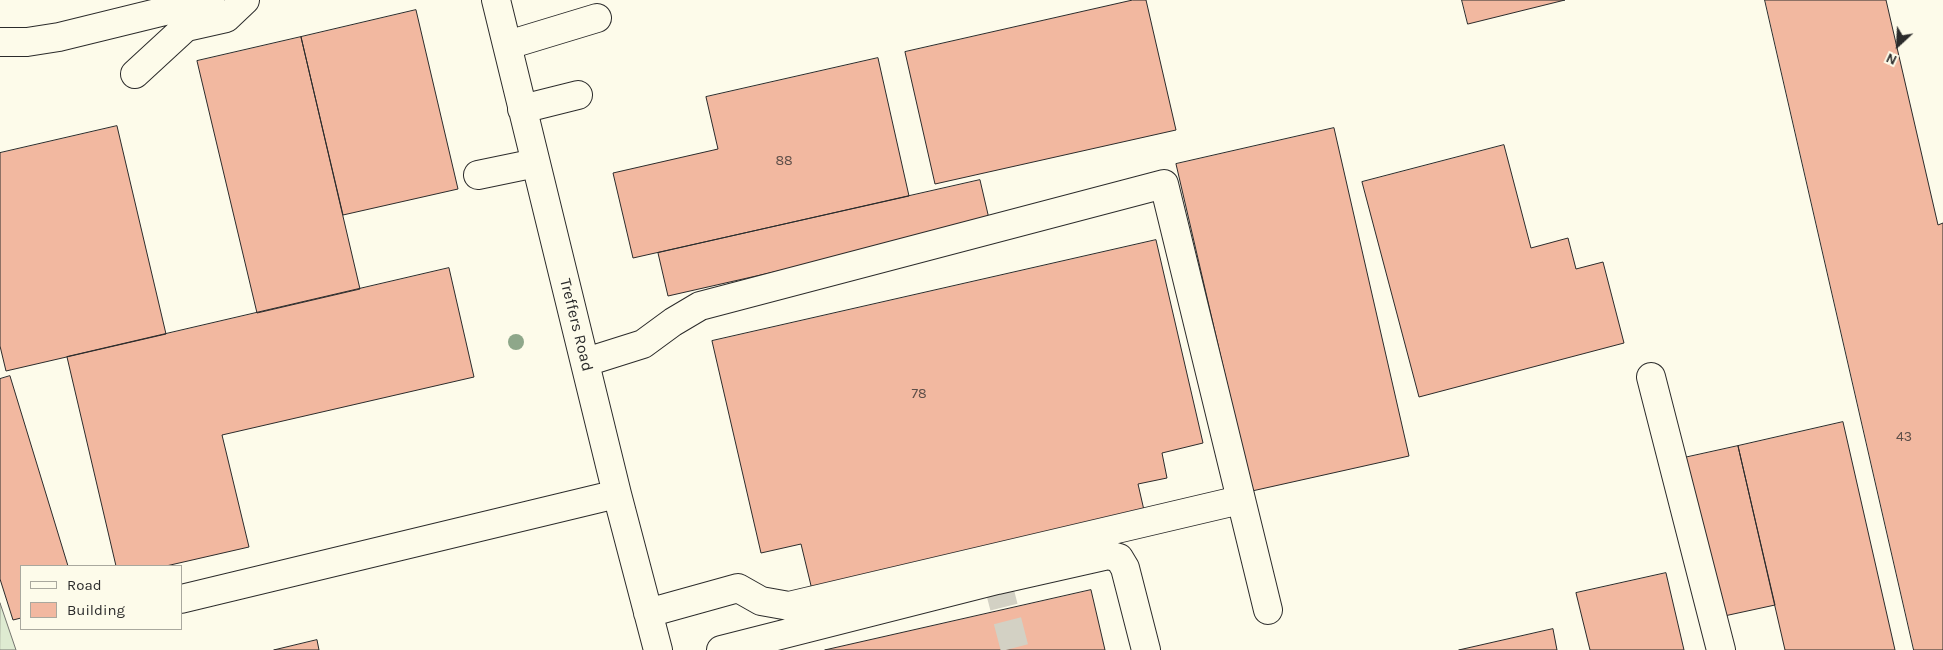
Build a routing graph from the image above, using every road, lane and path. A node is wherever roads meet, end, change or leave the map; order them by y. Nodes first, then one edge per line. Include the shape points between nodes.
1 (210, 0) edge
2 (245, 0) edge
3 (496, 0) edge
4 (169, 4) edge
5 (597, 18) dead end
6 (0, 42) edge
7 (508, 46) junction
8 (135, 74) dead end
9 (578, 96) dead end
10 (522, 109) junction
11 (536, 163) junction
12 (478, 175) dead end
13 (586, 362) junction
14 (1651, 377) dead end
15 (617, 494) junction
16 (1240, 500) junction
17 (182, 599) edge
18 (1268, 610) dead end
19 (648, 613) junction
20 (658, 650) edge
21 (721, 650) edge
22 (1146, 650) edge
23 (1721, 650) edge

1 - 4 street
2 - 8 street via 226,18 186,27
3 - 7 street, Treffers Road
4 - 6 street via 59,36 27,42
5 - 7 street
7 - 10 street, Treffers Road
9 - 10 street
10 - 11 street, Treffers Road
11 - 12 street
11 - 13 street, Treffers Road
13 - 15 street, Treffers Road
13 - 16 street via 643,344 700,306 1164,184
14 - 23 street
15 - 17 street
15 - 19 street, Treffers Road
16 - 18 street
16 - 19 street via 789,606 761,601 738,588
19 - 20 street, Treffers Road
21 - 22 street via 1108,555 1119,558 1126,568

